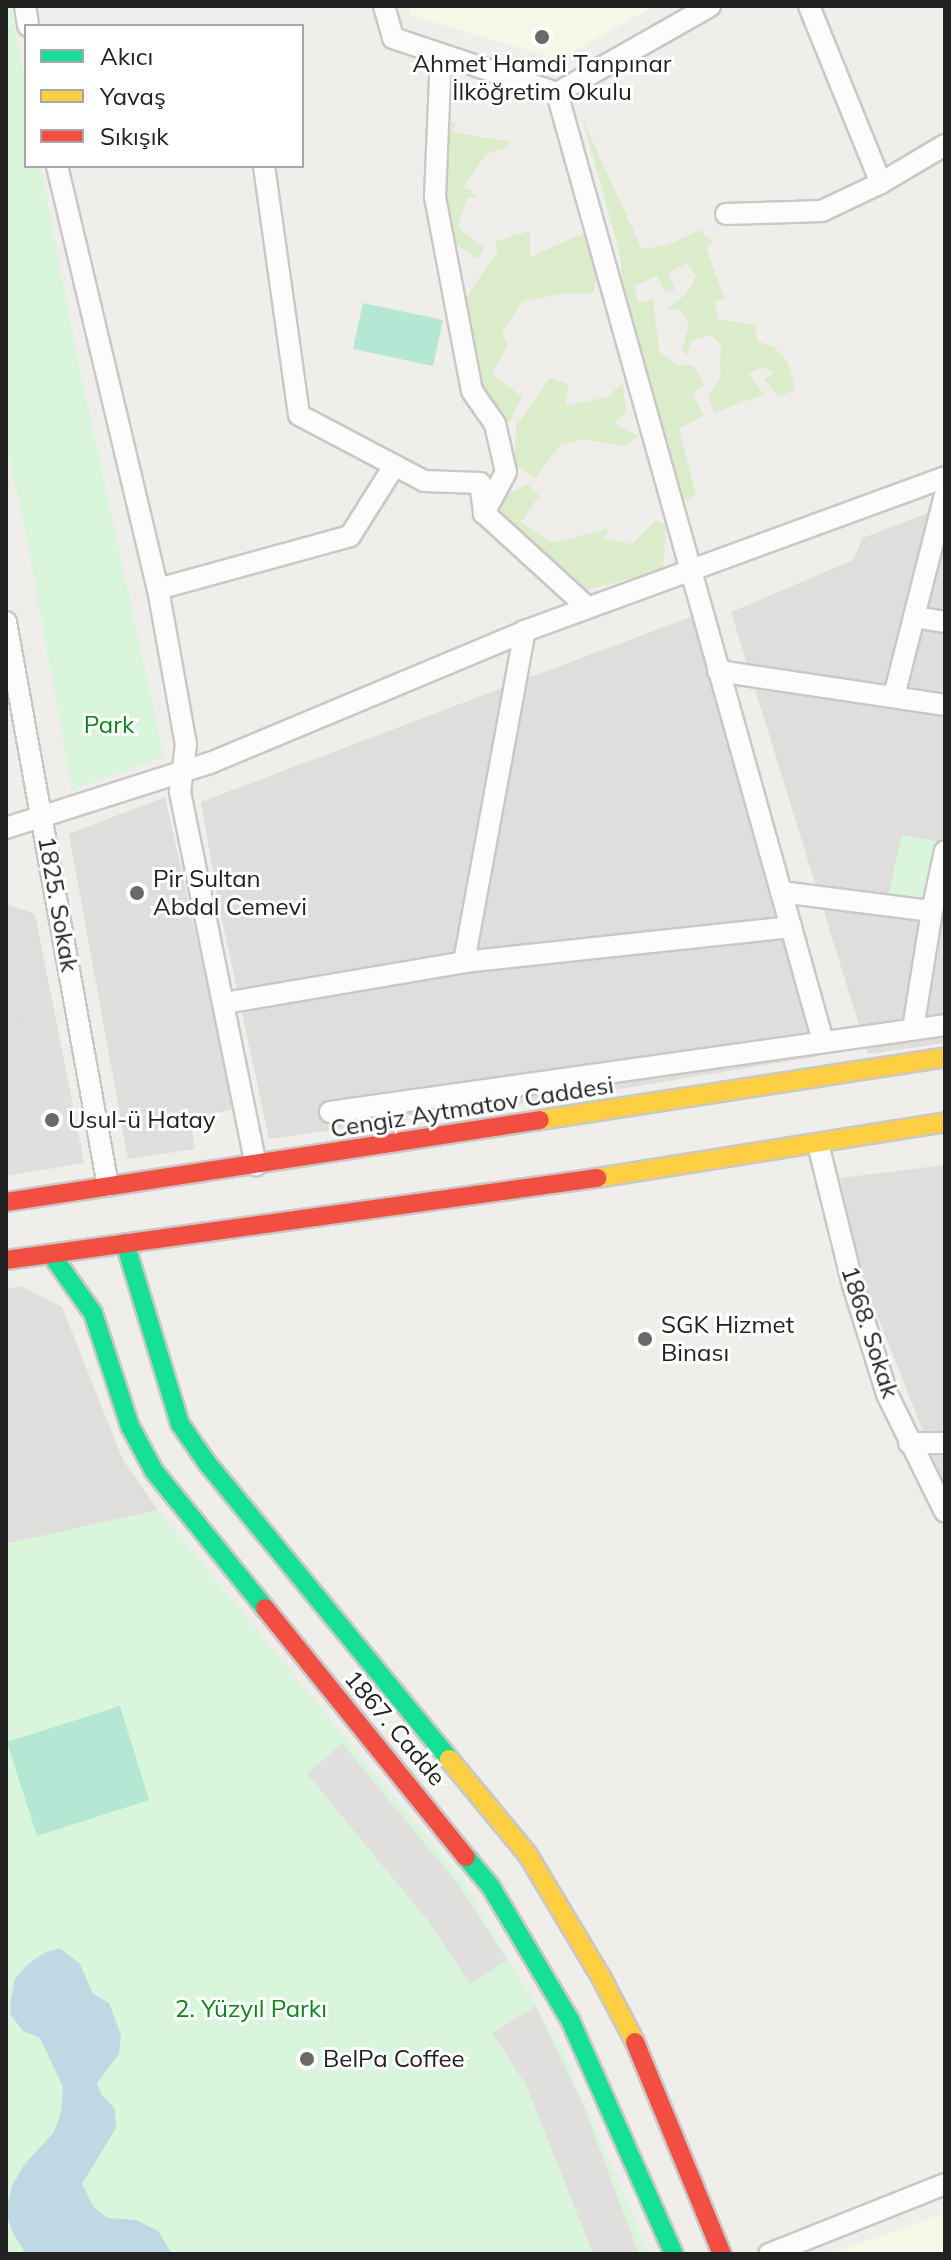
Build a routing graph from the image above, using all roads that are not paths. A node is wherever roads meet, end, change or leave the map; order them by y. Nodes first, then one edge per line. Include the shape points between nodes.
1 (384, 6) edge
2 (710, 6) edge
3 (809, 6) edge
4 (441, 54) junction
5 (557, 93) junction
6 (945, 145) edge
7 (57, 168) edge
8 (264, 168) edge
9 (881, 183) junction
10 (726, 214) dead end
11 (394, 466) junction
12 (945, 477) edge
13 (945, 495) edge
14 (484, 513) junction
15 (688, 569) junction
16 (158, 589) junction
17 (587, 607) junction
18 (914, 617) junction
19 (6, 622) edge
20 (945, 622) edge
21 (525, 631) junction
22 (718, 671) junction
23 (894, 696) junction
24 (945, 705) edge
25 (182, 772) junction
26 (42, 816) junction
27 (6, 828) edge
28 (945, 851) edge
29 (781, 892) junction
30 (932, 911) junction
31 (791, 927) junction
32 (464, 962) junction
33 (225, 1003) junction
34 (945, 1025) edge
35 (913, 1029) junction
36 (823, 1041) junction
37 (945, 1057) edge
38 (330, 1112) dead end
39 (945, 1122) edge
40 (818, 1144) junction
41 (256, 1165) junction
42 (108, 1186) junction
43 (6, 1202) edge
44 (125, 1243) junction
45 (51, 1254) junction
46 (6, 1260) edge
47 (909, 1443) junction
48 (945, 1443) edge
49 (945, 1512) edge
50 (945, 2184) edge
51 (674, 2254) edge
52 (722, 2254) edge
53 (769, 2254) edge

1 - 4 street via 393,38
2 - 5 street
3 - 9 street
4 - 5 street
4 - 14 street via 435,197 472,391 495,424 506,472
5 - 15 street
6 - 9 street
7 - 16 street
8 - 11 street via 299,415
9 - 10 street via 822,211
11 - 14 street via 424,481 480,483
11 - 16 street via 350,536
12 - 15 street
13 - 18 street
14 - 17 street
15 - 17 street
15 - 22 street
16 - 25 street via 186,744
17 - 21 street
18 - 20 street
18 - 23 street
19 - 26 street, 1825. Sokak
21 - 25 street
21 - 32 street
22 - 23 street
22 - 29 street
23 - 24 street
25 - 26 street
25 - 33 street via 182,803
26 - 27 street
26 - 42 street, 1825. Sokak
28 - 30 street
29 - 30 street
29 - 31 street
30 - 35 street
31 - 32 street
31 - 36 street
32 - 33 street
33 - 41 street
34 - 35 street
35 - 36 street
36 - 38 street
37 - 41 street, Cengiz Aytmatov Caddesi
39 - 40 street
40 - 44 street
40 - 47 street, 1868. Sokak via 853,1285 887,1394
41 - 42 street, Cengiz Aytmatov Caddesi
42 - 43 street, Cengiz Aytmatov Caddesi
44 - 45 street
44 - 52 street, 1867. Cadde via 180,1424 528,1855 636,2044
45 - 46 street
45 - 51 street, 1867. Cadde via 93,1313 130,1426 154,1471 491,1887 571,2022
47 - 48 street
47 - 49 street, 1868. Sokak
50 - 53 street

